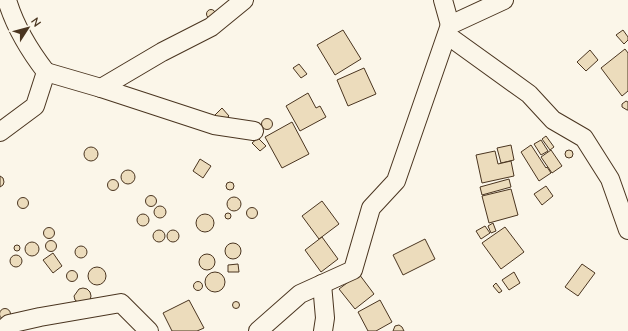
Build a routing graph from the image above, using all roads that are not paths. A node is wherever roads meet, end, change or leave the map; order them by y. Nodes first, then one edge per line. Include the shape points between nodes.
1 (6, 0) edge
2 (244, 0) edge
3 (443, 0) edge
4 (504, 0) edge
5 (449, 30) junction
6 (46, 72) junction
7 (101, 88) junction
8 (254, 131) dead end
9 (0, 132) edge
10 (628, 230) edge
11 (322, 284) junction
12 (1, 331) edge
13 (149, 331) edge
14 (258, 331) edge
15 (323, 331) edge

1 - 6 street via 17,26
2 - 7 street via 212,27 162,52
3 - 5 street
4 - 5 street
5 - 10 street via 529,94 553,120 584,138 610,179
5 - 11 street via 396,181 371,208 353,270
6 - 7 street
6 - 9 street via 34,106
7 - 8 street via 214,125
11 - 14 street via 300,294
11 - 15 street via 325,318
12 - 13 street via 9,324 121,303

